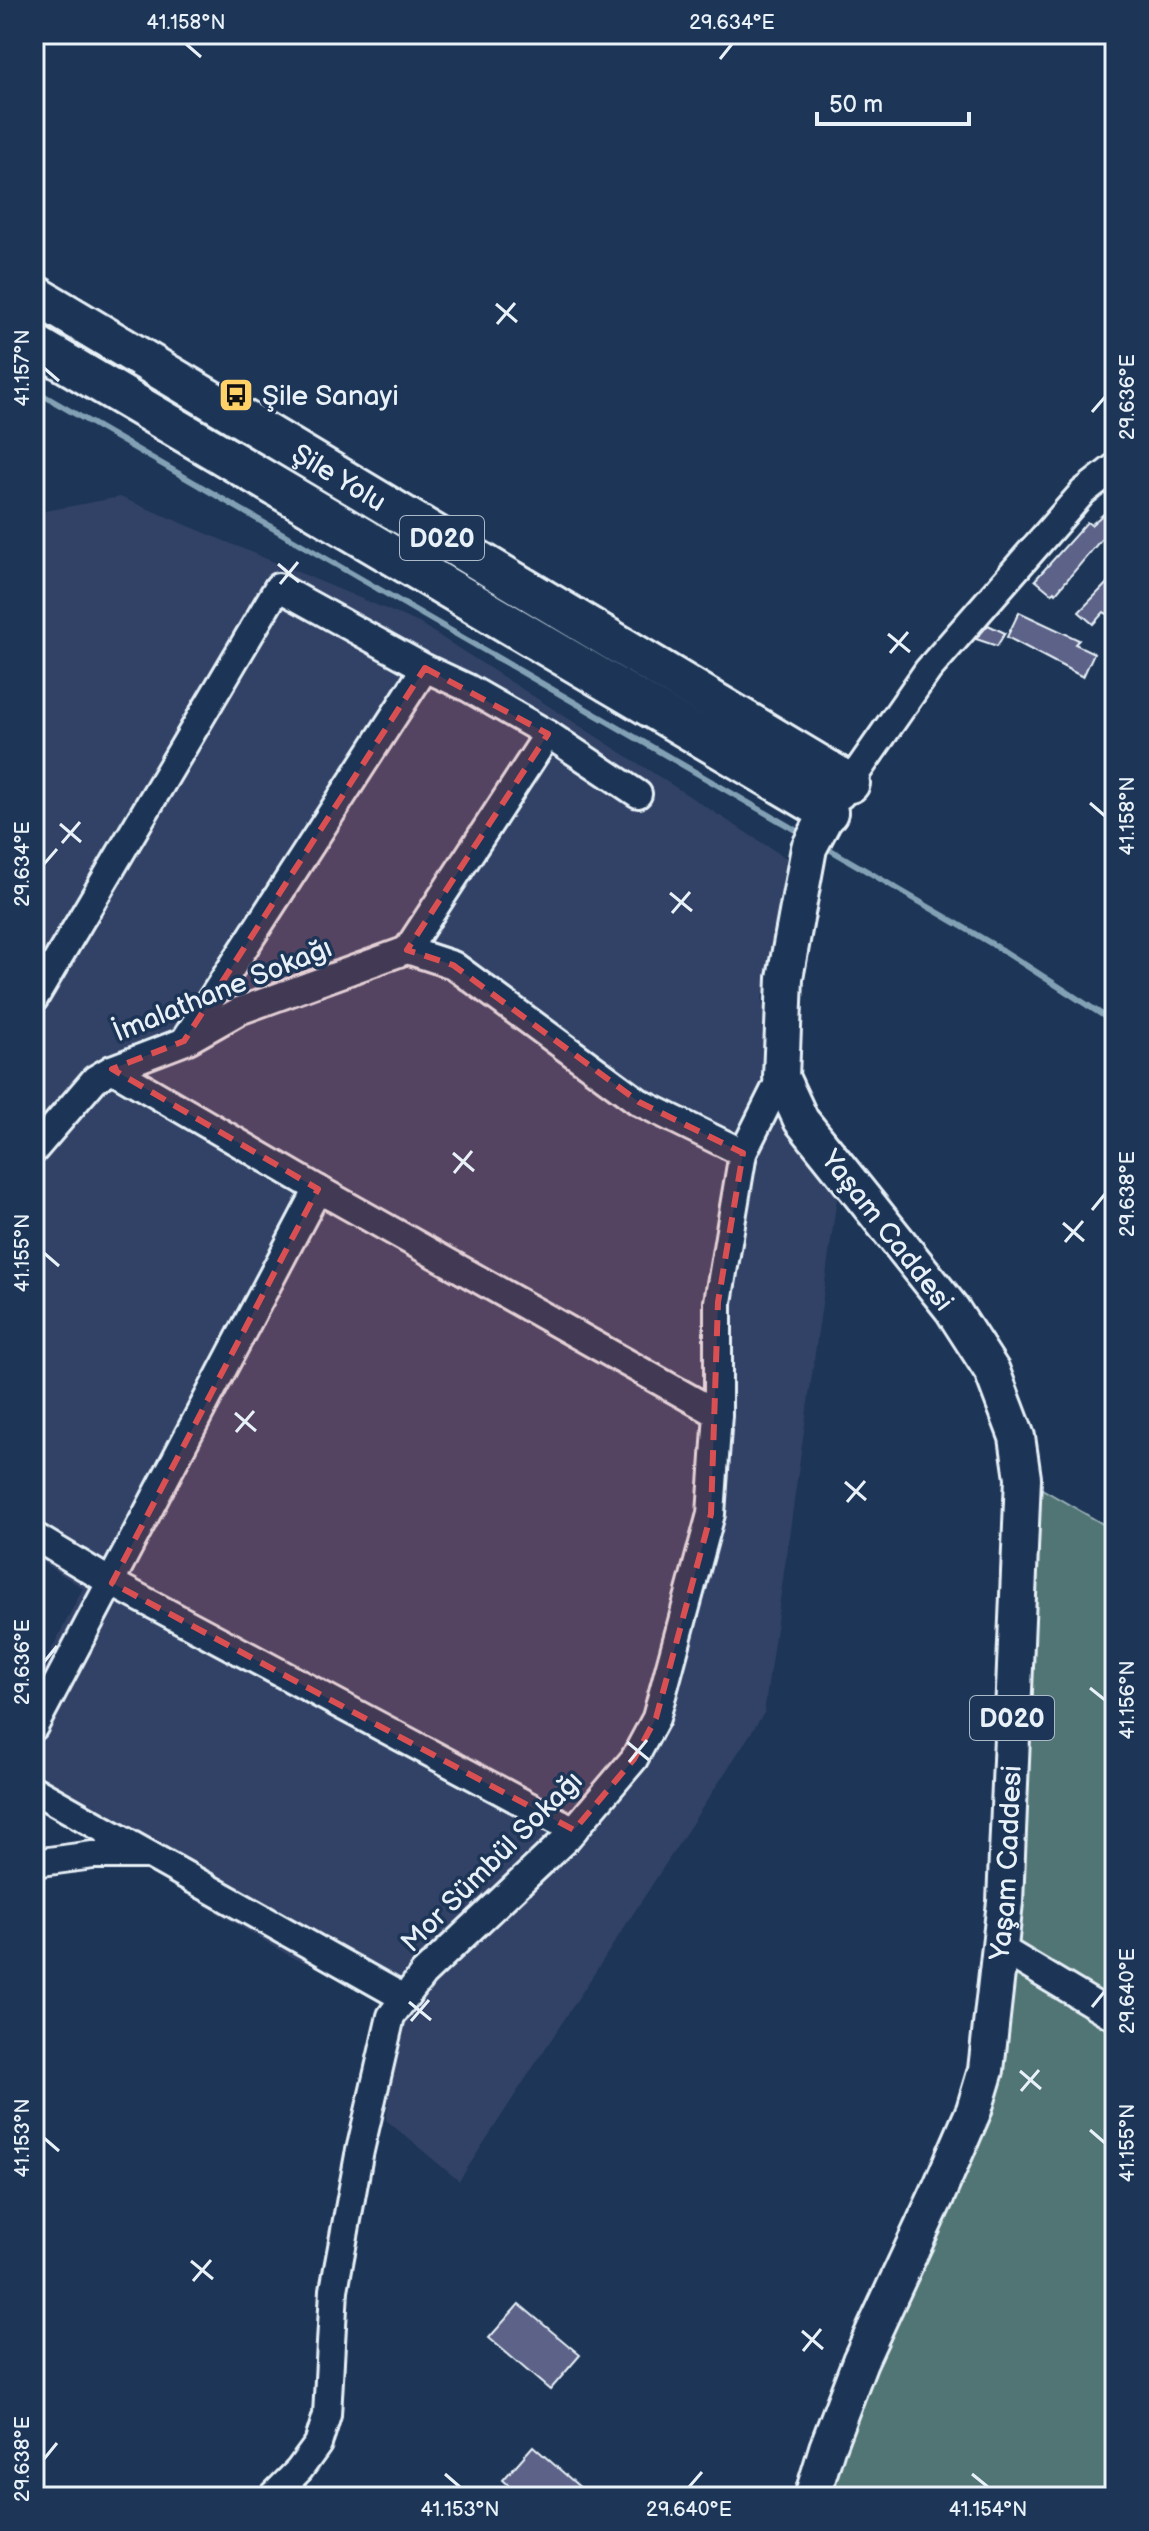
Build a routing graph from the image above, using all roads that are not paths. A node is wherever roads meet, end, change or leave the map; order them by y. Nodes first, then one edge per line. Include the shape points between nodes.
1 (34, 294) edge
2 (34, 344) edge
3 (1115, 467) edge
4 (425, 668) junction
5 (548, 734) junction
6 (638, 794) dead end
7 (839, 798) junction
8 (407, 950) junction
9 (34, 999) edge
10 (184, 1041) junction
11 (112, 1069) junction
12 (781, 1077) junction
13 (34, 1150) edge
14 (743, 1153) junction
15 (318, 1189) junction
16 (718, 1414) junction
17 (34, 1536) edge
18 (112, 1583) junction
19 (34, 1727) edge
20 (34, 1790) edge
21 (574, 1830) junction
22 (152, 1855) junction
23 (34, 1863) edge
24 (1000, 1948) junction
25 (404, 1998) junction
26 (1115, 2017) edge
27 (272, 2497) edge
28 (812, 2497) edge

1 - 7 highway, Şile Yolu / D020
2 - 7 highway, Şile Yolu / D020
3 - 7 street via 1083,492 928,670
4 - 5 street
4 - 9 street via 278,587
4 - 10 street
5 - 6 street
5 - 8 street
7 - 12 main road, Yaşam Caddesi / D020 via 809,848 785,978
8 - 10 street, İmalathane Sokağı via 239,1011
8 - 14 street via 453,965 639,1102
10 - 11 street, İmalathane Sokağı
11 - 13 street, İmalathane Sokağı via 95,1079
11 - 15 street
12 - 14 street, Mor Sümbül Sokağı
12 - 24 main road, Yaşam Caddesi / D020 via 801,1120 952,1309 992,1371 1017,1437 1023,1478
14 - 16 street, Mor Sümbül Sokağı via 718,1302
15 - 16 street
15 - 18 street
16 - 21 street, Mor Sümbül Sokağı via 711,1514 656,1718 634,1759
17 - 18 street
18 - 19 street
18 - 21 street
20 - 22 street
21 - 25 street, Mor Sümbül Sokağı
22 - 23 street
22 - 25 street
24 - 26 street
24 - 28 main road, Yaşam Caddesi / D020 via 986,2070 974,2110 860,2361
25 - 27 street, Mor Sümbül Sokağı via 391,2016 334,2290 327,2415 318,2444

